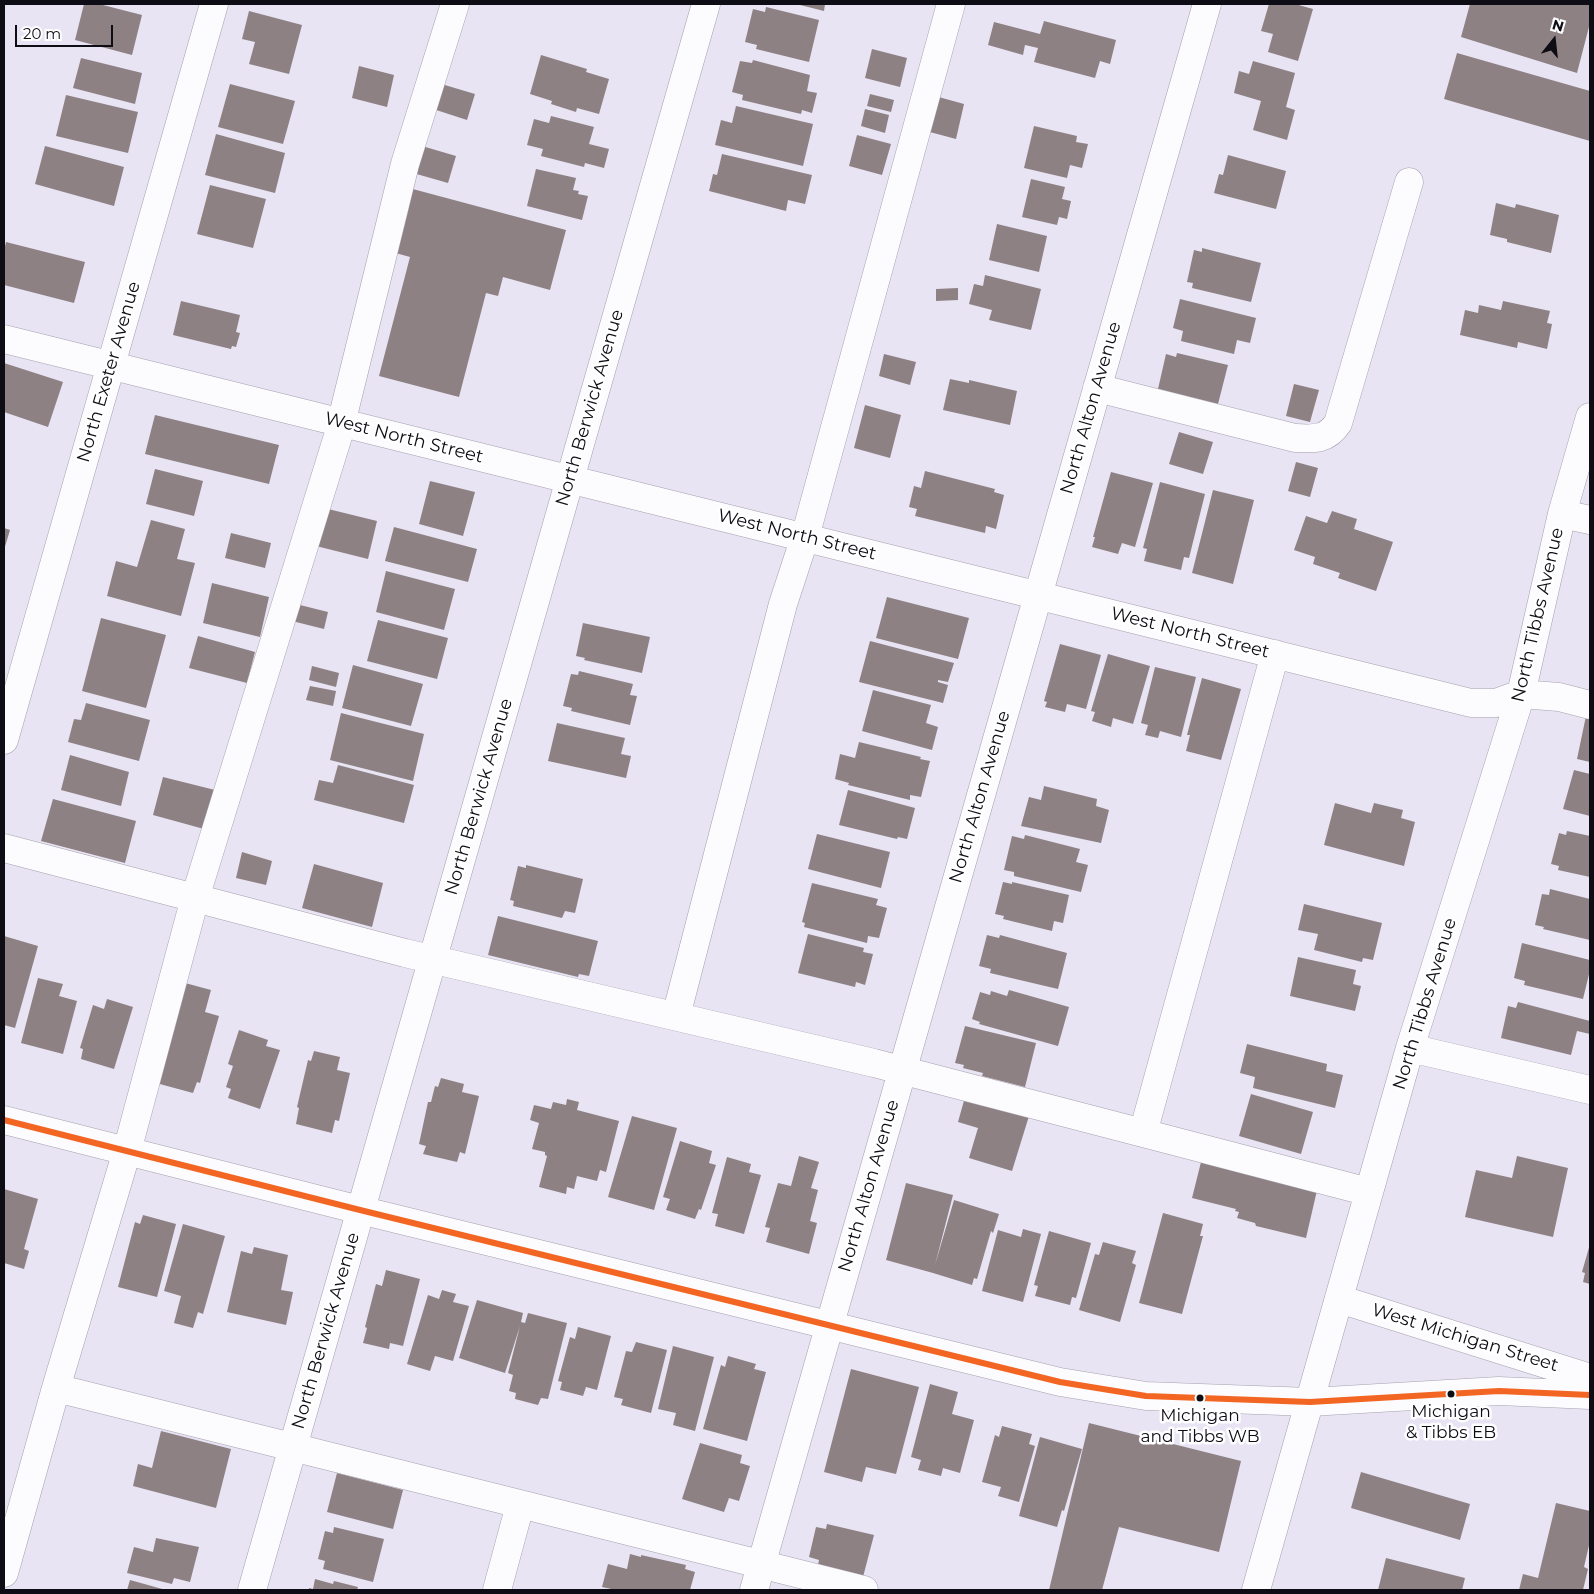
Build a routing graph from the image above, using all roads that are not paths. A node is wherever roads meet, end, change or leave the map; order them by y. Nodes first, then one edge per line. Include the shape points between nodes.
1 (214, 4) edge
2 (455, 4) edge
3 (706, 4) edge
4 (952, 4) edge
5 (1207, 4) edge
6 (1409, 182) dead end
7 (4, 339) edge
8 (111, 366) junction
9 (1097, 388) junction
10 (1590, 417) edge
11 (342, 422) junction
12 (570, 479) junction
13 (1562, 514) junction
14 (1590, 520) edge
15 (805, 537) junction
16 (1038, 595) junction
17 (1275, 654) junction
18 (1521, 694) junction
19 (1590, 705) edge
20 (4, 740) edge
21 (4, 848) edge
22 (195, 898) junction
23 (432, 960) junction
24 (676, 1016) junction
25 (1410, 1048) junction
26 (902, 1070) junction
27 (1590, 1090) edge
28 (4, 1120) edge
29 (1143, 1132) junction
30 (126, 1150) junction
31 (1369, 1192) junction
32 (360, 1210) junction
33 (1339, 1299) junction
34 (829, 1326) junction
35 (1590, 1378) edge
36 (56, 1388) junction
37 (1590, 1395) edge
38 (1310, 1402) junction
39 (292, 1448) junction
40 (520, 1505) junction
41 (4, 1573) edge
42 (758, 1578) edge
43 (252, 1590) edge
44 (497, 1590) edge
45 (864, 1590) edge
46 (1256, 1590) edge

1 - 8 street, North Exeter Avenue
2 - 11 street via 404,164
3 - 12 street, North Berwick Avenue
4 - 15 street
5 - 9 street, North Alton Avenue
6 - 9 street via 1338,423 1332,432 1316,439 1295,438
7 - 8 street, West North Street
8 - 11 street, West North Street
8 - 20 street, North Exeter Avenue
9 - 16 street, North Alton Avenue
10 - 13 street, North Tibbs Avenue
11 - 12 street, West North Street
11 - 22 street
12 - 15 street, West North Street
12 - 23 street, North Berwick Avenue
13 - 14 street
13 - 18 street, North Tibbs Avenue
15 - 16 street, West North Street
15 - 24 street via 783,604
16 - 17 street, West North Street
16 - 26 street, North Alton Avenue
17 - 18 street, West North Street via 1471,703 1496,703
17 - 29 street
18 - 19 street, West North Street via 1559,697
18 - 25 street, North Tibbs Avenue
21 - 22 street
22 - 23 street
22 - 30 street
23 - 24 street
23 - 32 street, North Berwick Avenue
24 - 26 street
25 - 27 street
25 - 31 street, North Tibbs Avenue
26 - 29 street
26 - 34 street, North Alton Avenue
28 - 30 street, West Michigan Street
29 - 31 street
30 - 32 street, West Michigan Street
30 - 36 street
31 - 33 street, North Tibbs Avenue
32 - 34 street, West Michigan Street
32 - 39 street, North Berwick Avenue
33 - 35 street, West Michigan Street
33 - 38 street, North Tibbs Avenue
34 - 38 street, West Michigan Street via 1060,1382 1146,1396
34 - 42 street, North Alton Avenue
36 - 39 street
36 - 41 street
37 - 38 street, West Michigan Street via 1500,1391
38 - 46 street, North Tibbs Avenue
39 - 40 street
39 - 43 street, North Berwick Avenue
40 - 42 street
40 - 44 street
42 - 45 street

